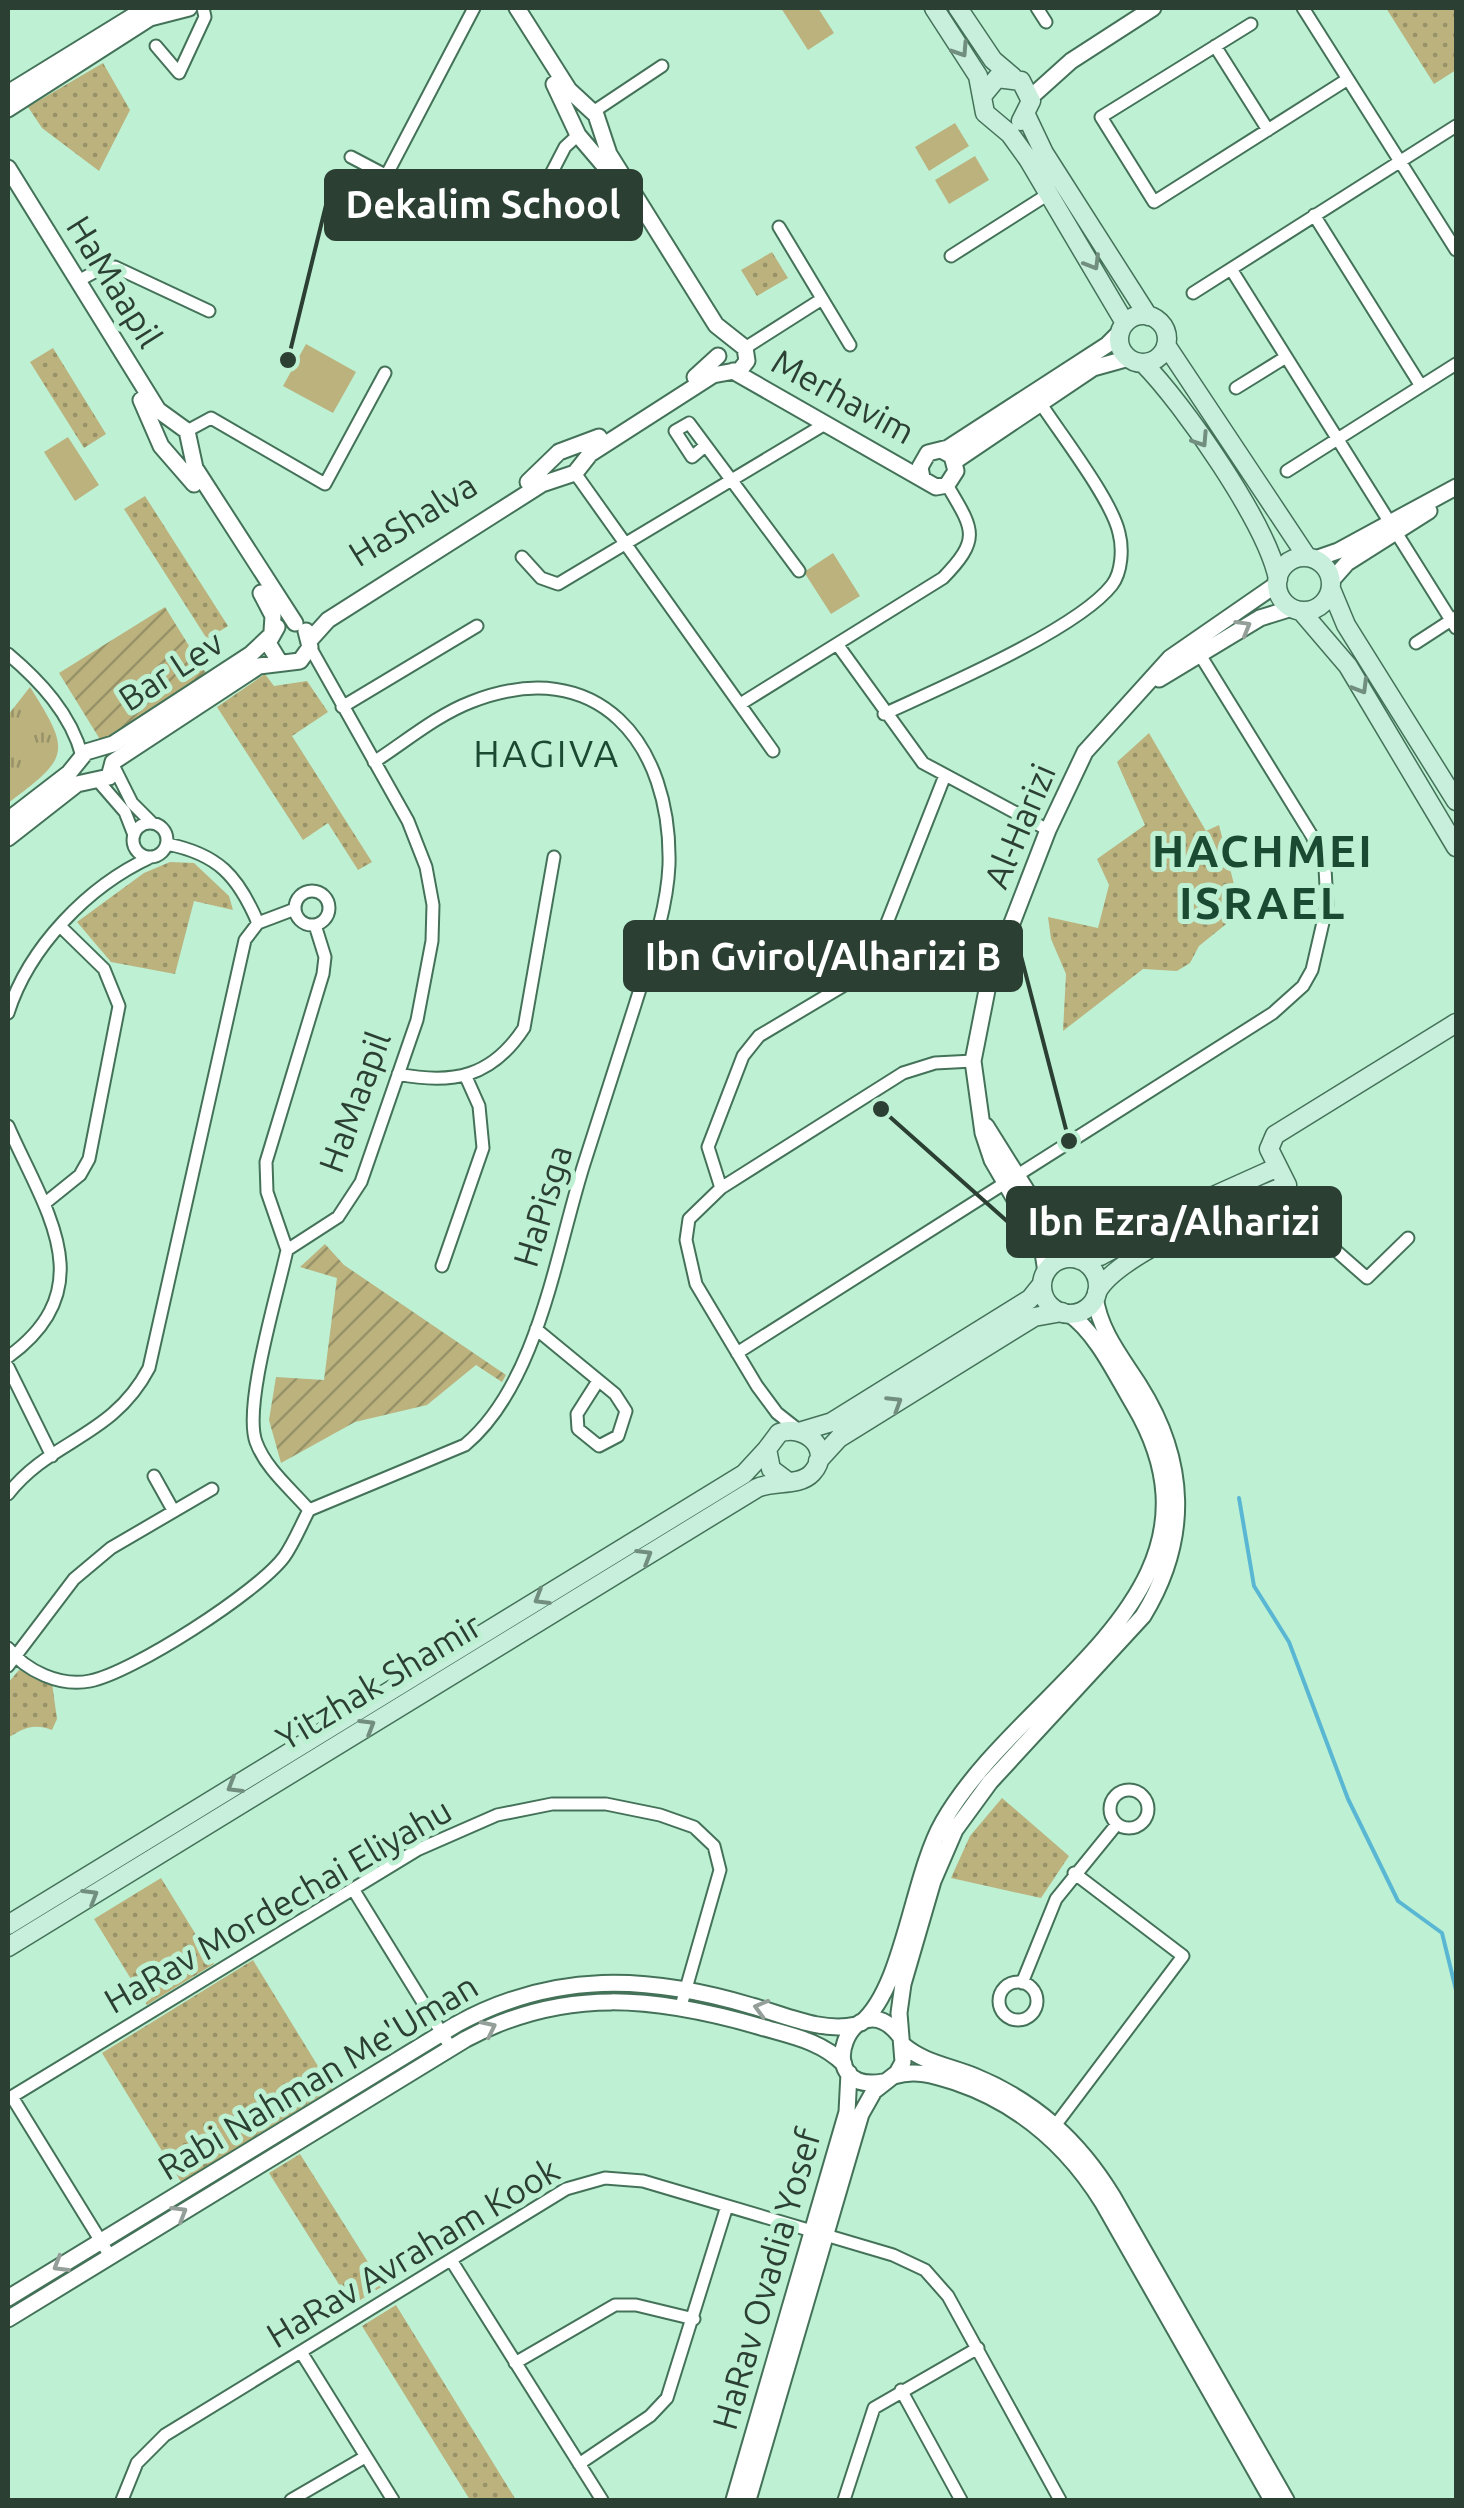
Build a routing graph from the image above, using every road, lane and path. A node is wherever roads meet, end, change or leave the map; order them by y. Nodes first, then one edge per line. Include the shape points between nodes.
1 (146, 8) edge
2 (203, 8) edge
3 (474, 8) edge
4 (506, 8) edge
5 (517, 8) edge
6 (934, 8) edge
7 (958, 8) edge
8 (1037, 8) edge
9 (1153, 8) edge
10 (1302, 8) edge
11 (177, 9) edge
12 (1046, 22) dead end
13 (1251, 24) dead end
14 (156, 46) dead end
15 (1214, 46) junction
16 (662, 66) dead end
17 (1348, 79) junction
18 (8, 93) edge
19 (1023, 93) junction
20 (983, 96) junction
21 (8, 109) edge
22 (589, 109) junction
23 (1000, 124) junction
24 (1456, 126) edge
25 (602, 129) junction
26 (1268, 130) junction
27 (579, 132) junction
28 (351, 158) dead end
29 (1400, 161) junction
30 (8, 168) edge
31 (386, 176) junction
32 (8, 188) edge
33 (1050, 193) junction
34 (538, 201) dead end
35 (1314, 215) junction
36 (467, 218) dead end
37 (779, 227) dead end
38 (1456, 250) edge
39 (951, 256) dead end
40 (1231, 269) junction
41 (78, 282) junction
42 (1192, 293) dead end
43 (822, 299) junction
44 (209, 311) dead end
45 (1148, 316) junction
46 (1123, 328) junction
47 (850, 345) dead end
48 (1166, 345) junction
49 (718, 354) junction
50 (1286, 356) junction
51 (738, 359) junction
52 (1136, 360) junction
53 (1456, 364) edge
54 (385, 373) dead end
55 (1421, 386) junction
56 (1236, 388) dead end
57 (1039, 401) junction
58 (825, 424) junction
59 (183, 432) junction
60 (158, 436) junction
61 (1338, 439) junction
62 (705, 446) dead end
63 (569, 450) junction
64 (168, 453) junction
65 (948, 456) junction
66 (924, 457) junction
67 (554, 459) junction
68 (1287, 471) dead end
69 (572, 472) junction
70 (922, 478) junction
71 (728, 479) junction
72 (947, 485) junction
73 (1456, 489) edge
74 (1394, 527) junction
75 (623, 545) junction
76 (522, 557) dead end
77 (1311, 558) junction
78 (799, 571) dead end
79 (1277, 581) junction
80 (1331, 585) junction
81 (1296, 610) junction
82 (1455, 622) edge
83 (297, 624) junction
84 (477, 626) dead end
85 (271, 634) junction
86 (310, 643) junction
87 (1416, 643) dead end
88 (837, 644) junction
89 (1195, 648) junction
90 (8, 654) edge
91 (284, 663) junction
92 (329, 687) junction
93 (742, 704) junction
94 (342, 707) junction
95 (884, 714) junction
96 (773, 751) dead end
97 (90, 753) junction
98 (374, 762) junction
99 (113, 765) junction
100 (944, 778) junction
101 (94, 781) junction
102 (1456, 802) edge
103 (8, 820) edge
104 (152, 824) junction
105 (1048, 830) junction
106 (8, 838) edge
107 (134, 841) junction
108 (167, 844) junction
109 (1456, 847) edge
110 (151, 857) junction
111 (554, 857) dead end
112 (114, 881) junction
113 (295, 909) junction
114 (258, 923) junction
115 (315, 924) junction
116 (60, 926) junction
117 (8, 1013) edge
118 (1456, 1023) edge
119 (973, 1061) junction
120 (398, 1074) junction
121 (466, 1077) junction
122 (8, 1126) edge
123 (1278, 1167) junction
124 (1010, 1178) junction
125 (1287, 1185) junction
126 (721, 1188) junction
127 (44, 1204) junction
128 (1408, 1238) dead end
129 (287, 1250) junction
130 (1078, 1259) junction
131 (442, 1266) dead end
132 (1044, 1278) junction
133 (1096, 1294) junction
134 (1065, 1313) junction
135 (536, 1329) junction
136 (738, 1353) junction
137 (8, 1357) edge
138 (8, 1367) edge
139 (598, 1380) junction
140 (757, 1386) junction
141 (800, 1430) junction
142 (769, 1446) junction
143 (52, 1456) junction
144 (818, 1461) junction
145 (154, 1476) dead end
146 (787, 1481) junction
147 (212, 1489) dead end
148 (8, 1494) edge
149 (173, 1510) junction
150 (310, 1510) junction
151 (10, 1657) edge
152 (1117, 1824) dead end
153 (1074, 1873) junction
154 (353, 1889) junction
155 (8, 1925) edge
156 (8, 1947) edge
157 (1022, 1983) dead end
158 (686, 1988) junction
159 (681, 2006) junction
160 (858, 2024) junction
161 (441, 2033) junction
162 (902, 2042) junction
163 (451, 2048) junction
164 (846, 2068) junction
165 (889, 2078) junction
166 (10, 2098) edge
167 (1052, 2130) junction
168 (727, 2206) junction
169 (819, 2234) junction
170 (100, 2241) junction
171 (110, 2256) junction
172 (451, 2260) junction
173 (8, 2298) edge
174 (8, 2319) edge
175 (694, 2320) junction
176 (978, 2348) junction
177 (300, 2352) junction
178 (515, 2363) junction
179 (901, 2390) junction
180 (366, 2457) junction
181 (579, 2464) junction
182 (122, 2500) edge
183 (291, 2500) edge
184 (392, 2500) edge
185 (602, 2500) edge
186 (734, 2500) edge
187 (748, 2500) edge
188 (844, 2500) edge
189 (960, 2500) edge
190 (1060, 2500) edge
191 (1272, 2500) edge
192 (1286, 2500) edge

1 - 18 street
2 - 14 street via 179,73
3 - 31 street
4 - 27 street, Merhavim
5 - 22 street via 569,90
6 -> 20 main road via 978,76
7 - 19 main road
8 - 12 street
9 - 19 street
10 - 17 street
11 - 21 street via 150,18
13 - 15 street
15 - 26 street
15 - 26 street via 1101,116 1154,202
16 - 22 street
17 - 26 street
17 - 29 street
19 - 20 main road via 994,80
19 - 23 main road via 1014,124
19 - 45 main road via 1044,153
20 - 23 main road via 986,113
22 - 25 street, Merhavim
22 - 27 street via 576,109
23 - 33 main road
24 - 29 street
25 - 27 street via 598,140
25 - 51 street, Merhavim via 609,154
27 - 34 street via 564,147
27 - 49 street, Merhavim
28 - 31 street
29 - 35 street
29 - 38 street
30 - 41 street, HaMaapil
31 - 36 street
32 - 60 street, HaMaapil
33 - 39 street
33 -> 46 main road
35 - 40 street
35 - 55 street
37 - 43 street
40 - 42 street
40 - 50 street
41 - 44 street via 116,266
41 - 59 street, HaMaapil via 158,410
43 - 47 street
43 - 51 street
45 - 46 main road
45 - 48 main road via 1162,326
46 - 52 main road via 1121,349
46 - 65 street
48 - 52 main road via 1155,360
48 - 77 main road
49 - 51 street via 724,344
49 - 51 street, Merhavim via 723,368
49 - 63 street via 606,433
50 - 56 street
50 - 61 street
51 - 58 street, Merhavim
51 - 66 street, Merhavim via 833,417 910,457
51 - 69 street, HaShalva
52 - 57 street via 1094,368
52 -> 79 main road via 1179,406 1258,528
53 - 55 street
54 - 59 street via 326,484 211,418
55 - 61 street
57 - 65 street
57 - 95 street via 1119,530 1113,584 988,666
58 - 70 street, Merhavim
58 - 71 street
59 - 60 street via 164,427
59 - 64 street via 184,450
59 - 83 street, HaMaapil via 195,468
60 - 64 street
61 - 68 street
61 - 74 street
62 - 71 street
63 - 67 street, HaShalva
63 - 69 street via 579,458
64 - 85 street via 267,603
65 - 66 street
65 - 72 street via 956,472
66 - 70 street
67 - 69 street via 554,467
67 - 83 street, HaShalva via 538,476
69 - 75 street
69 - 86 street, HaShalva via 328,620
70 - 72 street
71 - 75 street
71 - 78 street
72 - 88 street via 972,526 962,559 943,578
73 - 74 street
74 - 77 street
74 - 80 street via 1347,563
74 - 82 street
75 - 76 street via 558,584 541,578
75 - 93 street
77 - 79 main road via 1290,560
77 - 80 main road via 1327,570
79 - 81 main road via 1283,601
79 - 89 street, Al-Harizi
80 - 81 main road via 1321,606
80 - 102 main road via 1346,625
89 -> 81 street, Al-Harizi via 1260,618
81 -> 109 main road via 1348,666
82 - 87 street
83 - 85 street via 282,624
83 - 86 street
84 - 94 street
85 - 91 street via 269,650
85 - 97 street, Bar Lev via 252,654
86 - 91 street via 305,658
86 - 92 street, HaMaapil
88 - 93 street
88 - 95 street
89 - 105 street, Al-Harizi via 1136,696 1085,752
89 - 124 street via 1320,852 1327,886 1318,950 1303,986 1273,1012
90 - 97 street via 39,682
91 - 92 street, HaMaapil via 310,671
91 - 99 street, Bar Lev via 258,666
92 - 94 street, HaMaapil
93 - 96 street
94 - 98 street, HaMaapil
95 - 100 street via 924,764
97 - 99 street
97 - 101 street via 81,772
97 - 103 street, Bar Lev
98 - 120 street, HaMaapil via 408,820 433,905 428,980
98 - 135 street, HaPisga via 470,702 526,687 563,690 602,704 658,772 669,868 656,939
99 - 101 street, Bar Lev via 109,777
99 - 104 street via 132,803
100 - 105 street
100 - 126 street via 868,971 760,1036 744,1056 708,1147
101 - 106 street
101 - 107 street via 124,812
104 - 107 street via 141,826
104 - 108 street via 162,828
105 - 119 street, Al-Harizi via 988,985
107 - 110 street
107 - 112 street
108 - 110 street
108 - 114 street via 213,858
110 - 112 street
111 - 121 street via 524,1028 494,1064
112 - 116 street
113 - 114 street
113 - 115 street via 302,921
113 - 115 street via 305,892 320,892 329,910
114 - 143 street via 246,940 149,1368 115,1416
115 - 129 street via 324,974 266,1162 267,1192
116 - 117 street via 30,961
116 - 127 street via 104,969 119,1006 88,1159 80,1175
118 - 123 main road via 1275,1135 1269,1149
119 - 124 street, Al-Harizi via 986,1146
119 - 126 street via 903,1073
120 - 121 street
120 - 129 street, HaMaapil via 349,1202 314,1236
121 - 131 street via 479,1106 482,1148
122 - 127 street
123 - 125 main road
123 - 130 main road via 1104,1254
124 - 130 street, Al-Harizi
124 - 132 street, Al-Harizi via 1042,1246
124 - 136 street
125 - 128 street via 1332,1248 1367,1278
125 - 133 main road via 1136,1259
126 - 136 street via 690,1219 686,1240 696,1284
127 - 137 street via 58,1234 61,1271 43,1323
129 - 150 street via 252,1416 254,1439
130 - 132 main road via 1059,1260
130 - 133 main road via 1093,1271
132 - 134 main road via 1046,1300
132 - 141 main road via 1030,1300 832,1422
133 - 134 main road via 1084,1309
133 - 162 street via 1104,1330 1169,1443 1179,1494 1175,1545 1143,1616 990,1782 955,1830 903,1984
144 -> 134 main road via 838,1438 1018,1327 1042,1313
134 - 160 street via 1094,1342 1155,1448 1164,1495 1157,1553 1131,1608 949,1812 924,1862 885,1992
135 - 139 street
135 - 150 street, HaPisga via 515,1384 466,1445
136 - 140 street
138 - 143 street
139 - 139 street via 577,1414 578,1429 598,1446 618,1436 626,1411
140 - 141 street
140 - 142 street via 773,1425
141 - 142 main road via 782,1431
141 - 144 main road via 817,1445
142 - 146 main road via 770,1469
142 -> 155 main road, Yitzhak Shamir via 744,1474
143 - 148 street
144 - 146 main road via 806,1478
145 - 149 street
156 -> 146 main road, Yitzhak Shamir via 756,1488
147 - 149 street
149 - 151 street via 74,1578
150 - 151 street via 263,1579 120,1672 62,1682
152 - 153 street
153 - 157 street via 1049,1911
153 - 167 street via 1183,1956
154 - 158 street, HaRav Mordechai Eliyahu via 444,1836 524,1808 592,1803 660,1815 706,1835 720,1864
154 - 161 street
154 - 166 street, HaRav Mordechai Eliyahu
158 - 159 street, HaRav Mordechai Eliyahu
160 -> 158 street, Rabi Nahman Me'Uman via 824,2027
158 - 161 street, Rabi Nahman Me'Uman via 623,1981 557,1986 498,2003
163 -> 159 street, Rabi Nahman Me'Uman via 548,2006 623,1999
159 - 164 street, Rabi Nahman Me'Uman via 816,2043
160 - 162 street via 882,2022
160 - 164 street via 843,2042
161 - 163 street
161 - 170 street, Rabi Nahman Me'Uman
162 - 165 street via 903,2062
162 - 167 street via 929,2061 1014,2095
171 -> 163 street, Rabi Nahman Me'Uman
164 - 165 street via 864,2082
164 - 169 street, HaRav Ovadia Yosef via 848,2108
165 - 167 street via 923,2073 964,2085
165 - 169 street, HaRav Ovadia Yosef via 861,2114
166 - 170 street
167 - 191 street via 1103,2203
167 - 192 street via 1103,2181
168 - 169 street, HaRav Avraham Kook
168 - 172 street, HaRav Avraham Kook via 634,2179 596,2179 566,2190
168 - 175 street
169 - 176 street, HaRav Avraham Kook via 924,2270
169 - 186 street, HaRav Ovadia Yosef
169 - 187 street, HaRav Ovadia Yosef
170 - 171 street
170 -> 173 street, Rabi Nahman Me'Uman
171 - 174 street, Rabi Nahman Me'Uman
172 - 177 street, HaRav Avraham Kook
172 - 178 street
175 - 178 street via 615,2305
175 - 181 street via 660,2408
176 - 179 street
176 - 190 street, HaRav Avraham Kook
177 - 180 street
177 - 182 street, HaRav Avraham Kook via 153,2444
178 - 181 street
179 - 188 street via 870,2415
179 - 189 street
180 - 183 street
180 - 184 street
181 - 185 street

